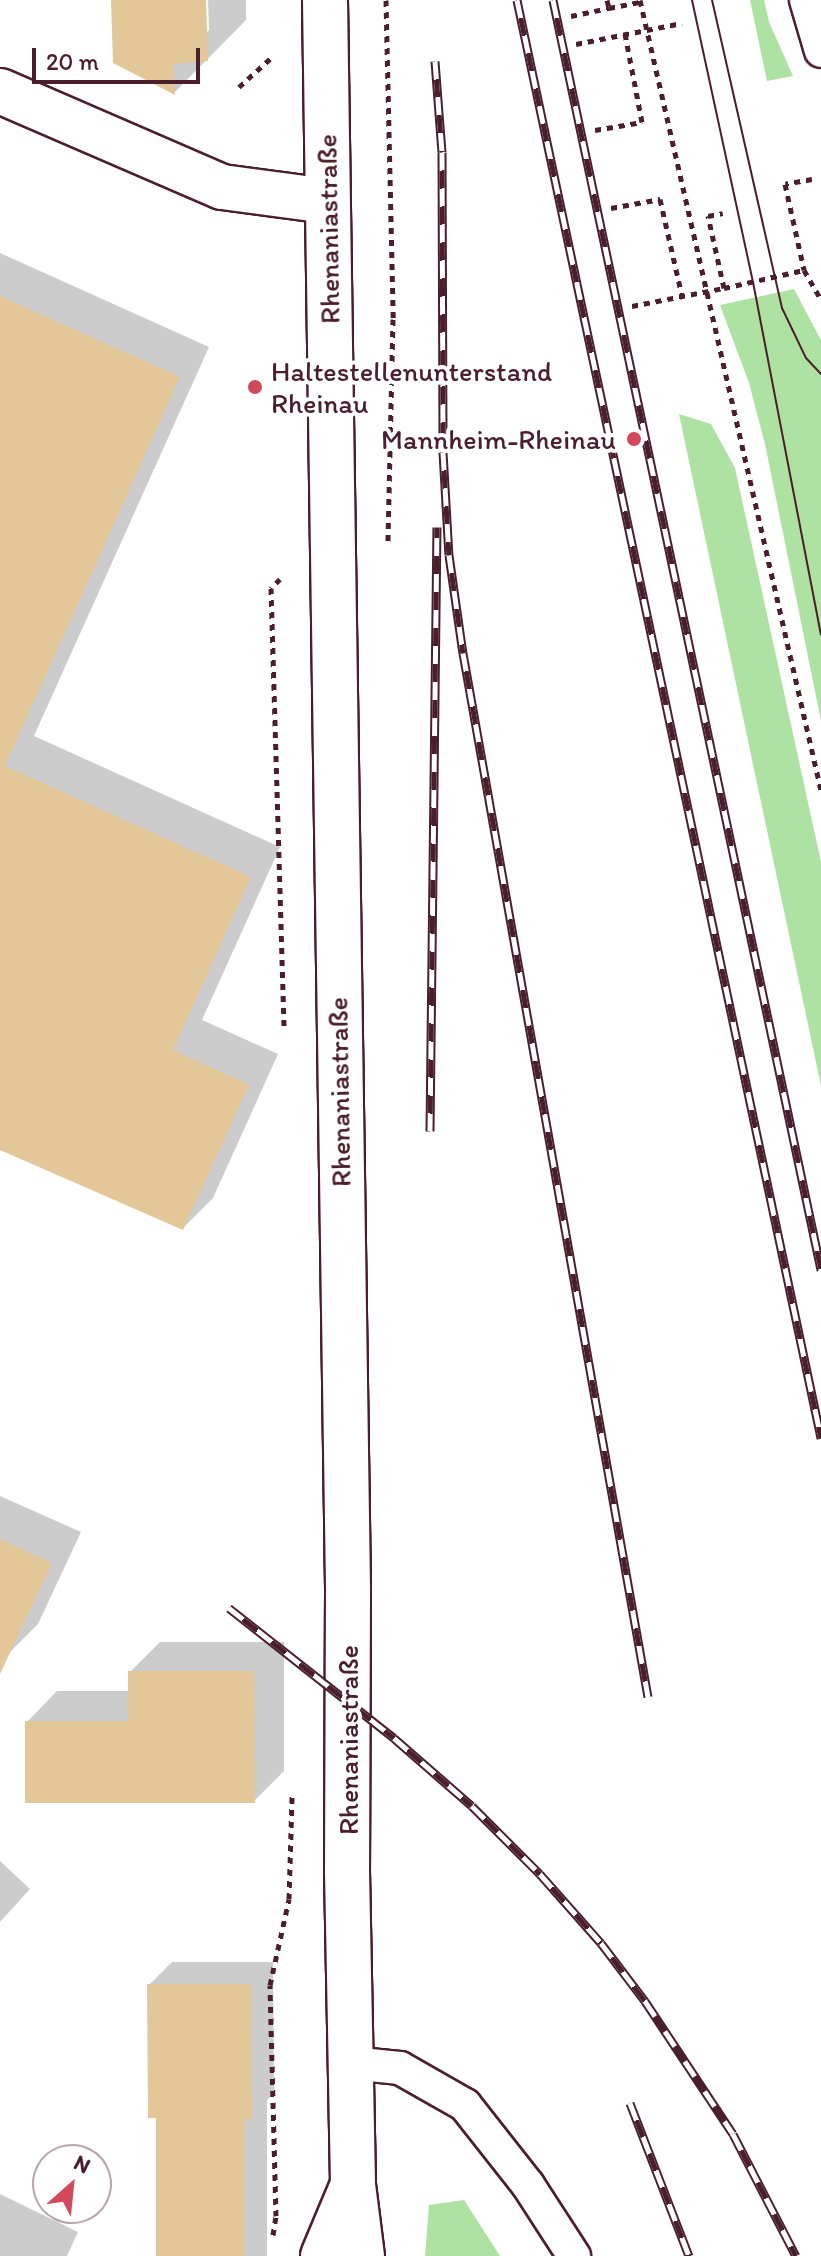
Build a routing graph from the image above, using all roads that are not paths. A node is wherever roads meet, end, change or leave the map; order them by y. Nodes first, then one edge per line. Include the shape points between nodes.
1 (325, 0) edge
2 (806, 0) edge
3 (821, 51) edge
4 (0, 91) edge
5 (327, 201) junction
6 (350, 2063) junction
7 (353, 2185) junction
8 (323, 2256) edge
9 (362, 2256) edge
10 (574, 2256) edge

1 - 5 street, Rhenaniastraße
2 - 3 lane
4 - 5 street via 222,187
5 - 6 street, Rhenaniastraße
6 - 7 street, Rhenaniastraße
6 - 10 lane via 400,2068 465,2105 528,2185
7 - 8 street, Rhenaniastraße
7 - 9 street, Rhenaniastraße

